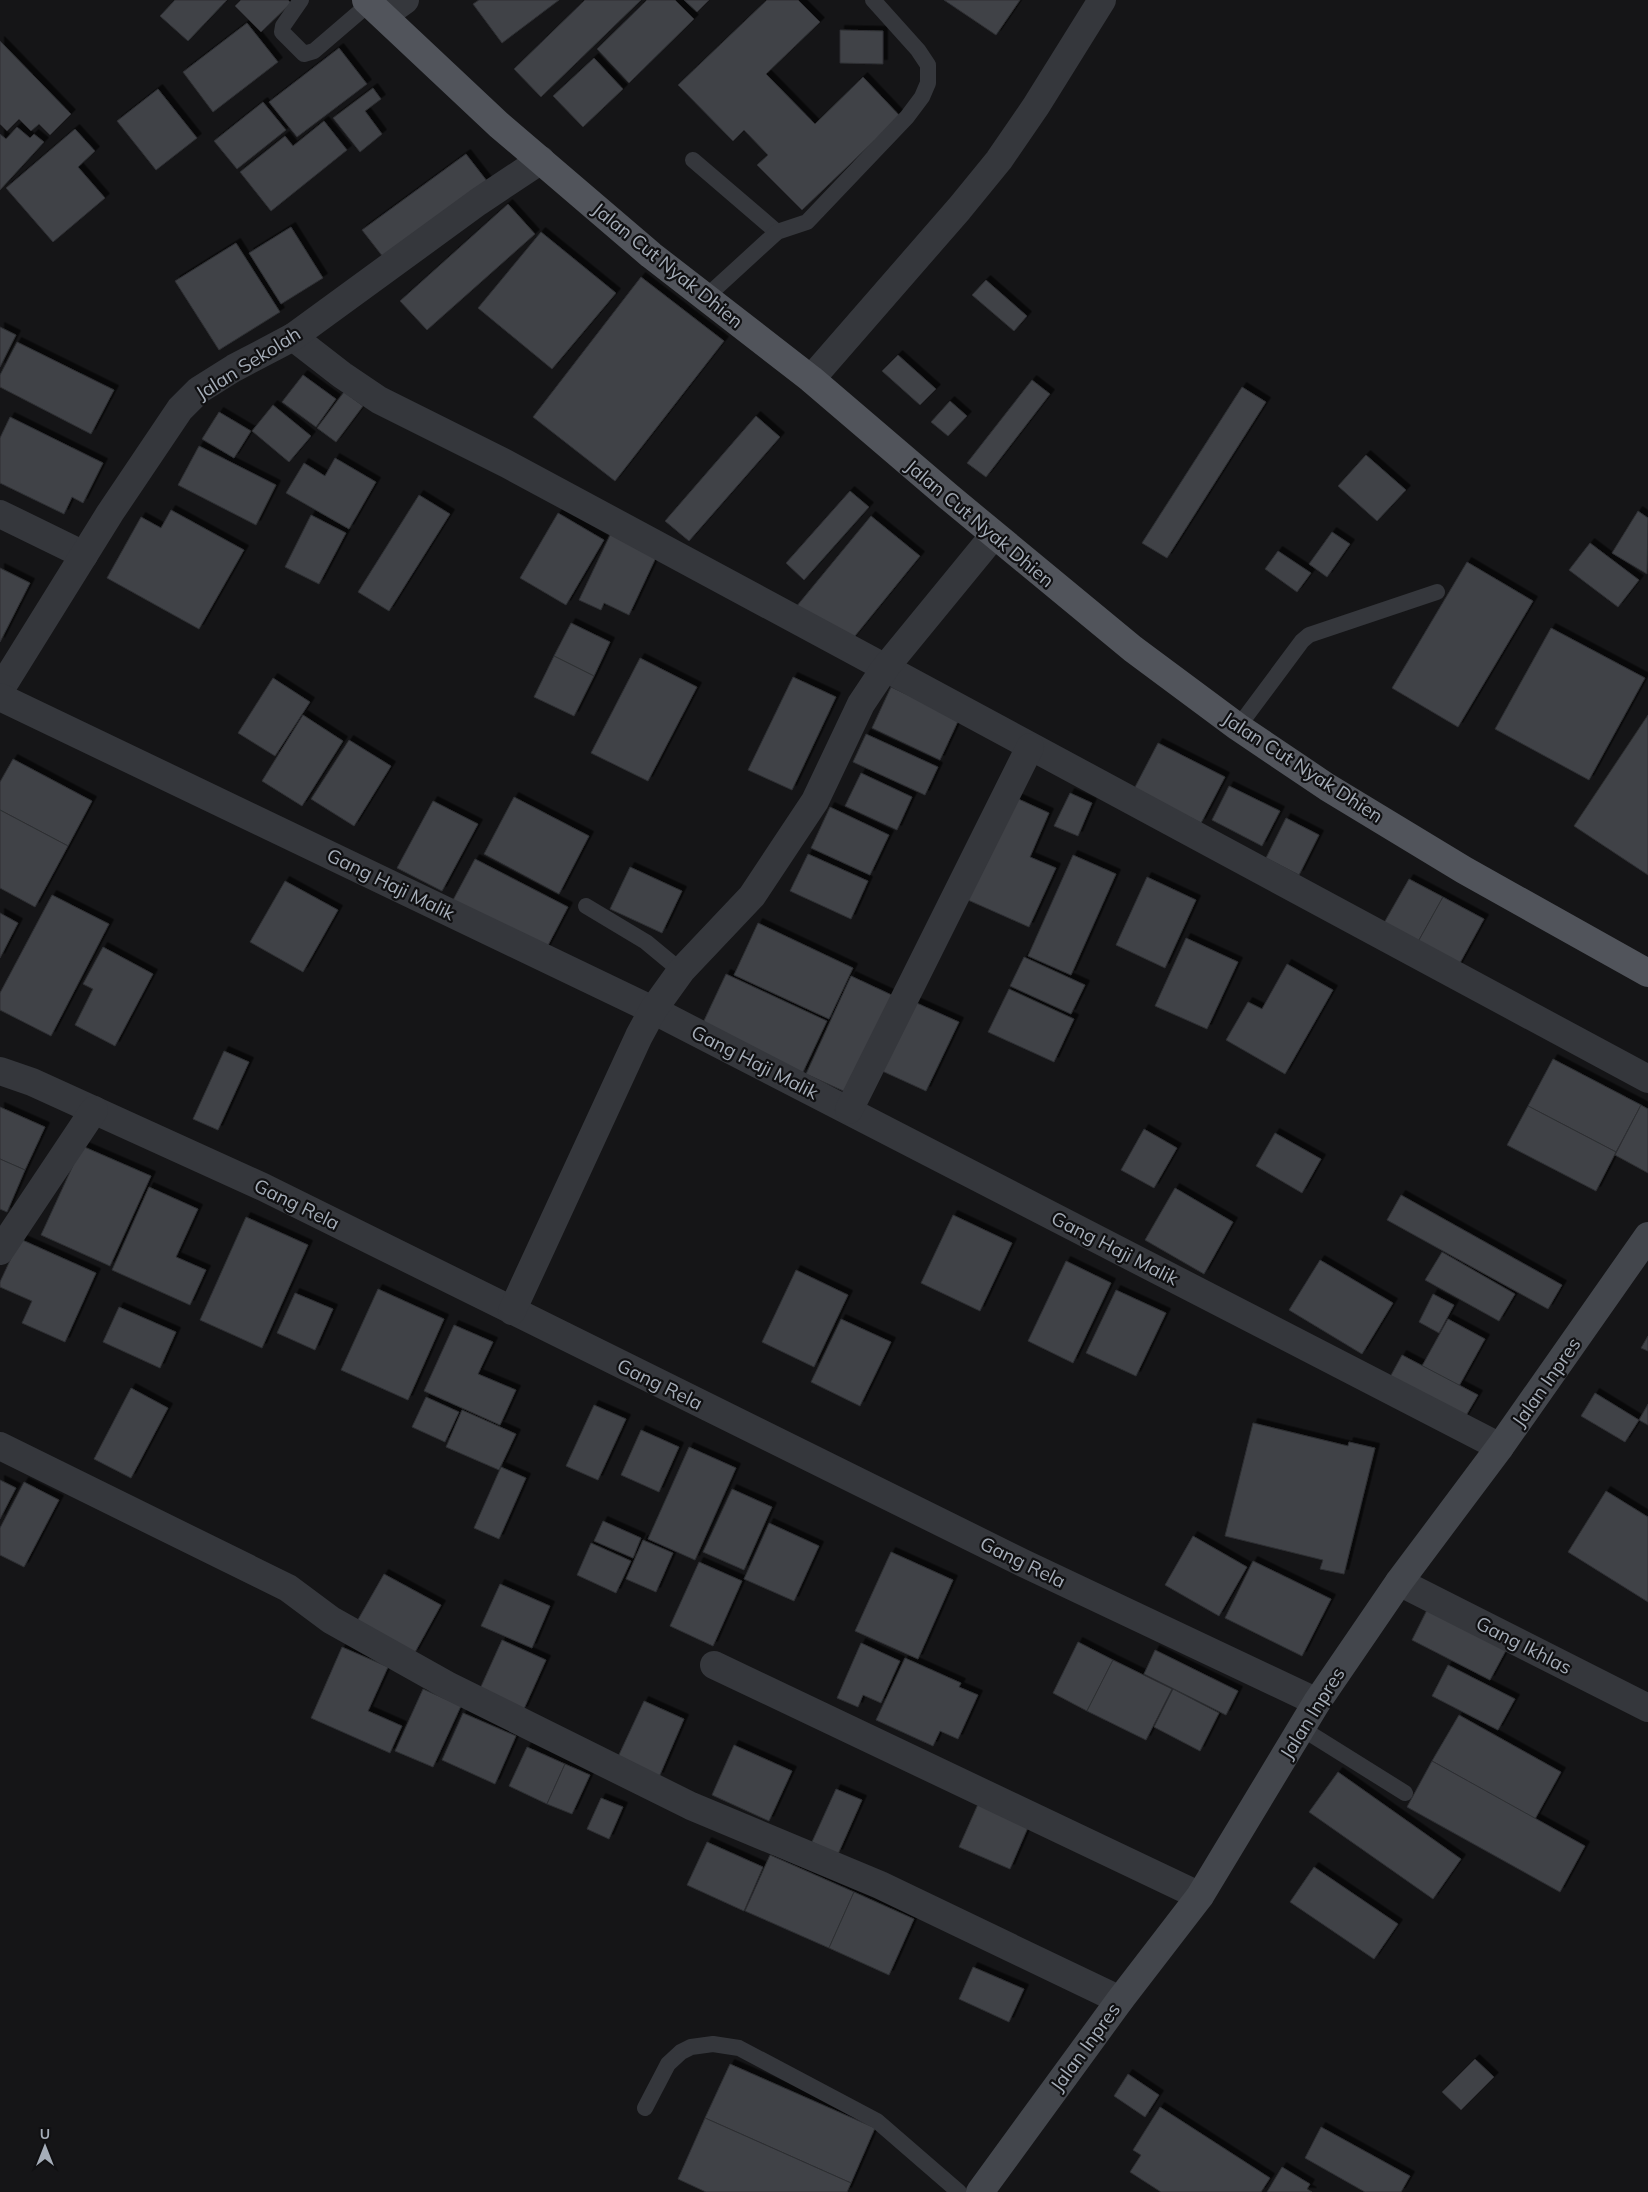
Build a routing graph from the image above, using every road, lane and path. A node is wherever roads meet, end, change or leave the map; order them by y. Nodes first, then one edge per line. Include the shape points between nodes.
1 (301, 0) edge
2 (873, 0) edge
3 (1102, 0) edge
4 (381, 5) edge
5 (541, 160) junction
6 (692, 160) dead end
7 (777, 232) junction
8 (706, 297) junction
9 (293, 337) junction
10 (811, 379) junction
11 (0, 514) edge
12 (994, 535) junction
13 (84, 555) junction
14 (1437, 592) dead end
15 (885, 668) junction
16 (0, 690) edge
17 (0, 697) edge
18 (1238, 727) junction
19 (1030, 747) junction
20 (586, 906) dead end
21 (681, 971) junction
22 (1648, 973) edge
23 (653, 1010) junction
24 (0, 1071) edge
25 (1648, 1079) edge
26 (94, 1110) junction
27 (849, 1110) junction
28 (1648, 1236) edge
29 (0, 1251) edge
30 (512, 1311) junction
31 (0, 1446) edge
32 (1500, 1447) junction
33 (1399, 1582) junction
34 (714, 1665) dead end
35 (1316, 1702) junction
36 (1648, 1708) edge
37 (1301, 1728) junction
38 (1405, 1793) dead end
39 (1200, 1896) junction
40 (1120, 2000) junction
41 (645, 2108) dead end
42 (959, 2192) edge
43 (980, 2192) edge

1 - 4 lane via 282,32 304,54 314,51
2 - 7 lane via 928,65 928,83 907,117 807,222
3 - 10 street via 1042,98 999,160
4 - 5 main road, Jalan Cut Nyak Dhien via 499,125
5 - 8 main road, Jalan Cut Nyak Dhien via 651,255
5 - 9 street, Jalan Sekolah
6 - 7 lane
7 - 8 lane
8 - 10 main road, Jalan Cut Nyak Dhien
9 - 13 street, Jalan Sekolah via 234,368 206,386 180,409
9 - 15 street via 385,403 507,464
10 - 12 main road, Jalan Cut Nyak Dhien
11 - 13 street
12 - 15 street
12 - 18 main road, Jalan Cut Nyak Dhien via 1133,649
13 - 16 street, Jalan Sekolah
14 - 18 lane via 1310,635 1302,641
15 - 19 street
15 - 21 street via 861,704 815,801 752,896
17 - 23 street, Gang Haji Malik
18 - 22 main road, Jalan Cut Nyak Dhien via 1327,787 1464,870
19 - 25 street
19 - 27 street
20 - 21 lane via 646,942
21 - 23 street
23 - 27 street, Gang Haji Malik
23 - 30 street
24 - 26 street, Gang Rela
26 - 29 street
26 - 30 street, Gang Rela via 263,1187
27 - 32 street, Gang Haji Malik
28 - 32 street, Jalan Inpres
30 - 35 street, Gang Rela via 1023,1563
31 - 40 street via 288,1588 331,1620 447,1685 691,1806 880,1885
32 - 33 street, Jalan Inpres
33 - 35 street, Jalan Inpres
33 - 36 street, Gang Ikhlas
34 - 39 street
35 - 37 street, Jalan Inpres
37 - 38 lane
37 - 39 street, Jalan Inpres
39 - 40 street, Jalan Inpres
40 - 43 street, Jalan Inpres
41 - 42 lane via 668,2064 681,2052 713,2044 739,2048 877,2121

